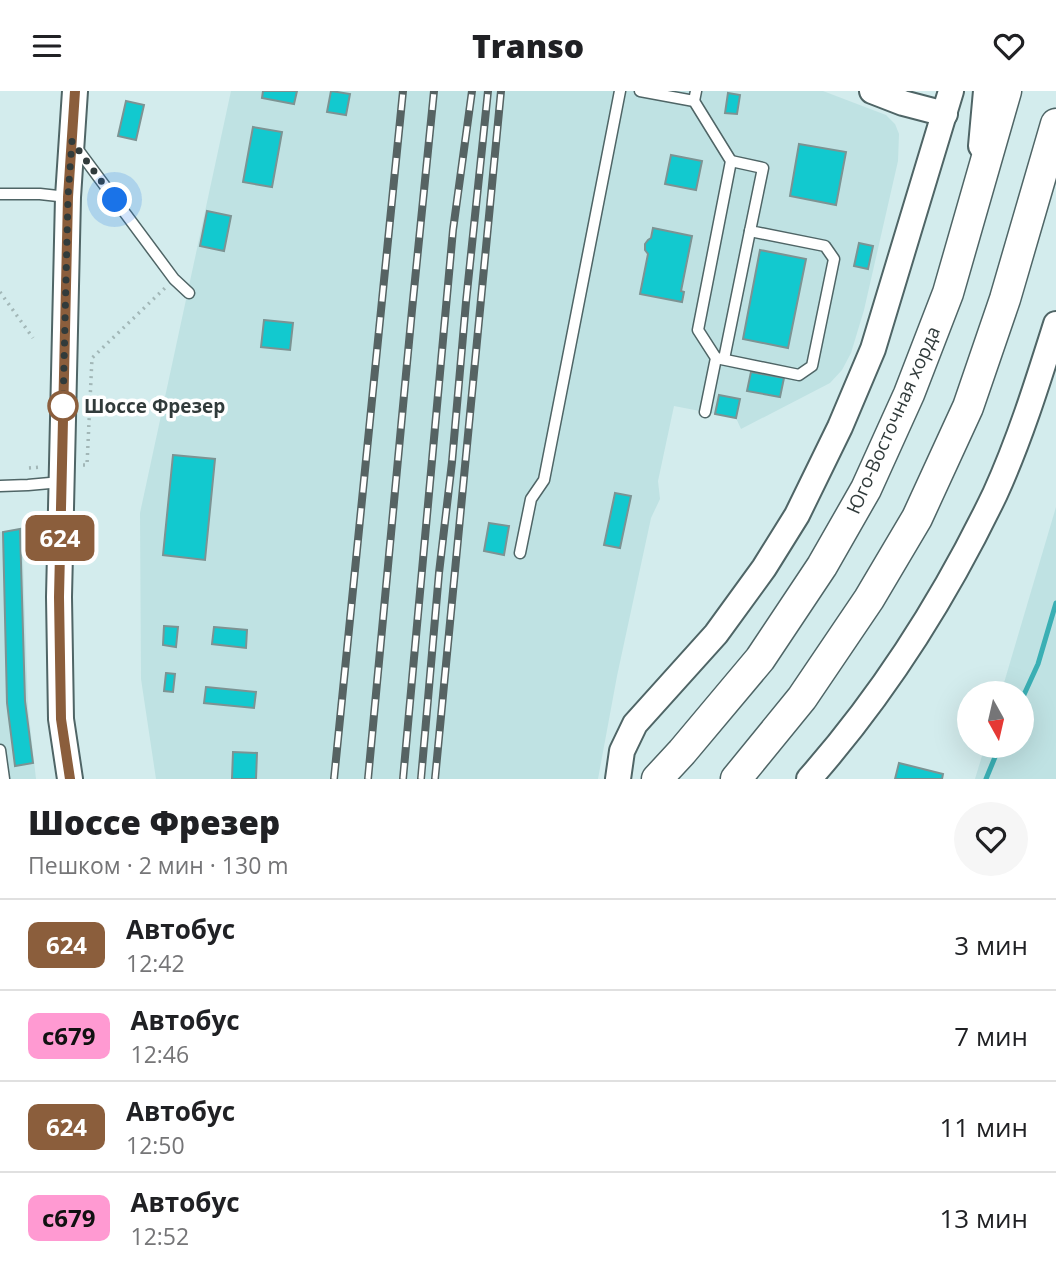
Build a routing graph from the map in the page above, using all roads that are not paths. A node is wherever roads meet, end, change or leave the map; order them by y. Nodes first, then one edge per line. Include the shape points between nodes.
1 (75, 91) edge
2 (620, 91) edge
3 (640, 91) edge
4 (872, 91) edge
5 (986, 91) edge
6 (1006, 91) edge
7 (695, 96) edge
8 (948, 102) edge
9 (1056, 124) edge
10 (72, 141) junction
11 (730, 161) junction
12 (1056, 167) edge
13 (978, 188) junction
14 (0, 194) edge
15 (68, 197) junction
16 (1026, 228) junction
17 (750, 231) junction
18 (189, 293) dead end
19 (1056, 324) edge
20 (720, 359) junction
21 (705, 412) dead end
22 (54, 474) junction
23 (0, 486) edge
24 (520, 553) dead end
25 (0, 750) edge
26 (4, 779) edge
27 (70, 779) edge
28 (618, 779) edge
29 (657, 779) edge
30 (736, 779) edge
31 (809, 779) edge

1 - 10 street
2 - 24 lane via 544,480 531,499
3 - 7 lane
4 - 8 street via 903,103
5 - 13 street
6 - 13 main road, Юго-Восточная хорда
7 - 11 lane
8 - 28 street via 873,349 840,427 797,515 764,568 716,634 635,724 622,751
9 - 16 main road
10 - 15 street
10 - 18 lane
11 - 17 lane via 763,168
11 - 20 lane via 698,330
12 - 16 street
13 - 29 main road, Юго-Восточная хорда via 948,293 866,489 760,659
14 - 15 lane
15 - 22 street
16 - 30 main road via 968,407 917,518 802,698
17 - 20 lane
17 - 20 lane via 825,246 834,259 812,366 799,375
19 - 31 street via 996,492 968,547 881,689
20 - 21 lane
22 - 23 lane via 28,485
22 - 27 street via 61,719
25 - 26 lane

